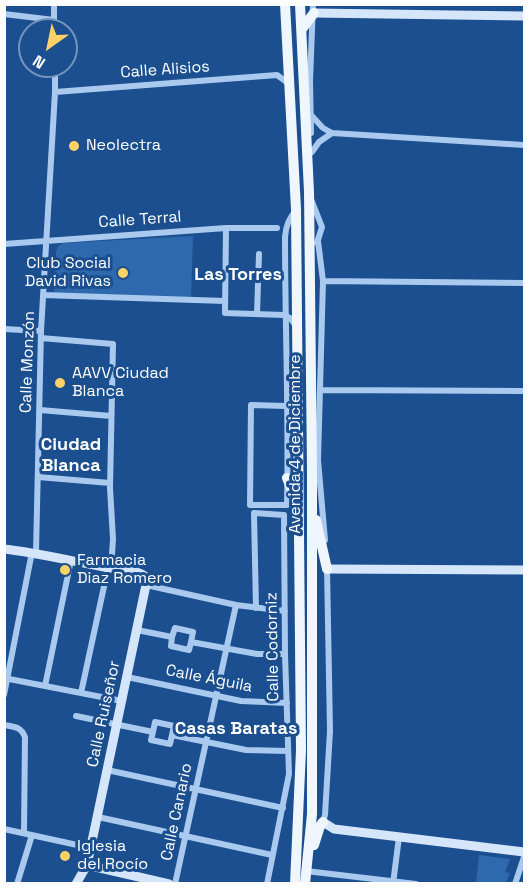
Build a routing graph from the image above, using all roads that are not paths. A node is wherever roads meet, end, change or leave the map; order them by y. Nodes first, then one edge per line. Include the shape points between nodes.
1 (285, 4) edge
2 (300, 4) edge
3 (434, 4) edge
4 (313, 9) edge
5 (4, 14) edge
6 (433, 15) junction
7 (525, 16) edge
8 (37, 18) edge
9 (302, 29) junction
10 (55, 78) edge
11 (291, 86) junction
12 (55, 92) junction
13 (311, 115) junction
14 (332, 133) junction
15 (525, 145) edge
16 (312, 152) junction
17 (311, 197) junction
18 (293, 214) junction
19 (226, 228) junction
20 (277, 228) junction
21 (285, 237) junction
22 (46, 240) junction
23 (318, 241) junction
24 (4, 244) edge
25 (259, 254) dead end
26 (310, 263) junction
27 (323, 281) junction
28 (525, 283) edge
29 (43, 295) junction
30 (225, 301) junction
31 (257, 314) junction
32 (284, 315) junction
33 (296, 326) junction
34 (4, 329) edge
35 (41, 335) junction
36 (321, 390) junction
37 (525, 392) edge
38 (286, 406) junction
39 (40, 410) junction
40 (111, 416) junction
41 (38, 477) junction
42 (287, 478) junction
43 (110, 483) junction
44 (311, 499) junction
45 (298, 506) junction
46 (4, 549) edge
47 (34, 552) junction
48 (70, 560) junction
49 (110, 568) junction
50 (327, 569) junction
51 (525, 570) edge
52 (146, 585) junction
53 (236, 605) junction
54 (256, 608) junction
55 (285, 611) junction
56 (137, 630) junction
57 (172, 637) junction
58 (191, 642) junction
59 (226, 649) junction
60 (285, 654) junction
61 (127, 677) junction
62 (6, 679) edge
63 (45, 686) junction
64 (81, 693) junction
65 (4, 695) edge
66 (216, 696) junction
67 (122, 702) junction
68 (287, 703) junction
69 (76, 716) dead end
70 (117, 723) junction
71 (4, 725) edge
72 (153, 732) junction
73 (172, 735) junction
74 (206, 743) junction
75 (288, 751) junction
76 (107, 770) junction
77 (196, 789) junction
78 (283, 808) junction
79 (98, 817) junction
80 (324, 822) junction
81 (4, 829) edge
82 (24, 833) junction
83 (32, 835) junction
84 (185, 837) junction
85 (399, 837) junction
86 (91, 848) junction
87 (525, 852) edge
88 (272, 855) junction
89 (525, 857) edge
90 (87, 865) junction
91 (308, 869) junction
92 (393, 882) edge
93 (17, 884) edge
94 (76, 884) edge
95 (169, 884) edge
96 (175, 884) edge
97 (267, 884) edge
98 (295, 884) edge
99 (305, 884) edge
100 (310, 884) edge
101 (416, 884) edge
102 (515, 884) edge

1 - 11 main road, Avenida 4 de Diciembre
2 - 9 main road, Avenida 4 de Diciembre
3 - 6 street
4 - 6 street
4 - 9 main road
4 - 13 street
5 - 8 street
6 - 7 street
9 - 17 main road, Avenida 4 de Diciembre
10 - 12 street, Calle Monzón
11 - 12 street, Calle Alisios via 277,75
11 - 18 main road, Avenida 4 de Diciembre
12 - 22 street, Calle Monzón
13 - 14 street
13 - 16 street
14 - 15 street
14 - 16 street
16 - 17 street
17 - 23 street via 322,227
17 - 26 main road, Avenida 4 de Diciembre
18 - 20 street
18 - 21 street
18 - 33 main road, Avenida 4 de Diciembre
19 - 20 street, Calle Terral
19 - 22 street, Calle Terral
19 - 30 street
20 - 21 street
21 - 32 street
22 - 24 street, Calle Terral
22 - 29 street, Calle Monzón
23 - 26 street
23 - 27 street
25 - 31 street
26 - 44 main road, Avenida 4 de Diciembre
27 - 28 street
27 - 36 street
29 - 30 street
29 - 35 street, Calle Monzón
30 - 31 street via 225,314
31 - 32 street
32 - 33 street
32 - 38 street
33 - 45 main road, Avenida 4 de Diciembre
34 - 35 street
35 - 39 street, Calle Monzón
35 - 40 street via 113,344
36 - 37 street
36 - 50 street via 318,460
38 - 42 street
38 - 42 street via 251,405 250,505 286,505
39 - 40 street
39 - 41 street, Calle Monzón
40 - 43 street
41 - 43 street
41 - 47 street, Calle Monzón
42 - 45 main road
43 - 49 street
44 - 50 main road
44 - 91 main road, Avenida 4 de Diciembre via 312,814
45 - 98 main road, Avenida 4 de Diciembre via 301,750
46 - 47 street
47 - 48 street
47 - 62 street, Calle Monzón
48 - 49 street
48 - 63 street
49 - 52 street via 140,573 146,577
49 - 64 street
50 - 51 street
50 - 80 street via 330,731
52 - 53 street
52 - 56 street, Calle Ruiseñor
53 - 54 street
53 - 59 street, Calle Canario
54 - 55 street
54 - 55 street, Calle Codorniz via 254,513 284,515
55 - 60 street, Calle Codorniz
56 - 57 street
56 - 61 street, Calle Ruiseñor
57 - 58 street via 171,646 189,650
57 - 58 street via 175,628 193,632
58 - 59 street
59 - 60 street
59 - 66 street, Calle Canario
60 - 68 street, Calle Codorniz
61 - 66 street, Calle Águila
61 - 67 street, Calle Ruiseñor
62 - 63 street
62 - 65 street, Calle Monzón
63 - 64 street
64 - 67 street
66 - 68 street, Calle Águila
66 - 74 street, Calle Canario
67 - 70 street, Calle Ruiseñor
68 - 75 street, Calle Codorniz
69 - 70 street
70 - 72 street
70 - 76 street, Calle Ruiseñor
71 - 82 street via 18,727 25,737
72 - 73 street via 151,740 170,744
72 - 73 street via 155,722 174,726
73 - 74 street
74 - 75 street via 246,750
74 - 77 street, Calle Canario
75 - 78 street, Calle Codorniz via 289,774
76 - 77 street
76 - 79 street, Calle Ruiseñor
77 - 78 street
77 - 84 street, Calle Canario
78 - 88 street, Calle Codorniz
79 - 84 street
79 - 86 street, Calle Ruiseñor
80 - 85 street via 334,829
80 - 91 main road
81 - 82 street
82 - 83 street
83 - 86 street
83 - 93 street
84 - 88 street
84 - 96 street, Calle Canario
85 - 87 street
85 - 92 street
86 - 90 street, Calle Ruiseñor
88 - 97 street, Calle Codorniz
89 - 102 street
90 - 94 street, Calle Ruiseñor
90 - 95 street
91 - 92 street
91 - 99 main road, Avenida 4 de Diciembre
91 - 100 street
92 - 101 street

